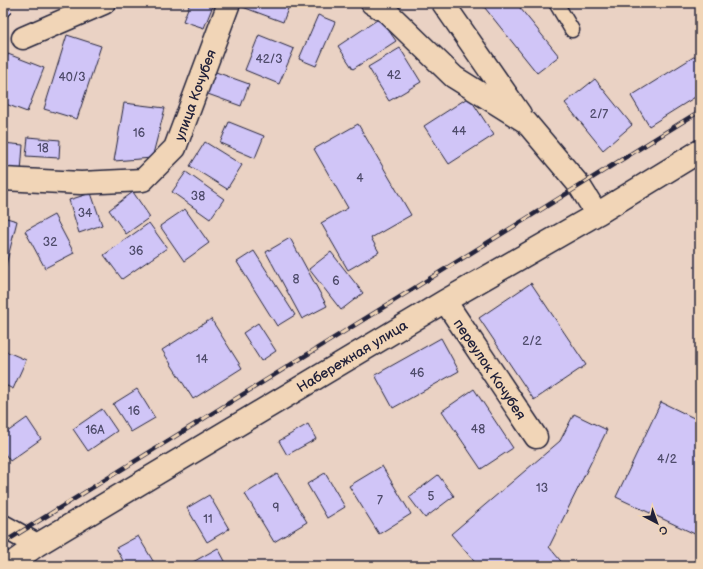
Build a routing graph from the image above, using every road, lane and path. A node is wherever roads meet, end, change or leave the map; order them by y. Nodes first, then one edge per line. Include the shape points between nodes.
1 (104, 3) edge
2 (229, 3) edge
3 (372, 3) edge
4 (443, 3) edge
5 (556, 3) edge
6 (572, 30) dead end
7 (23, 38) dead end
8 (526, 122) junction
9 (700, 151) edge
10 (3, 179) edge
11 (597, 214) junction
12 (445, 301) junction
13 (536, 437) dead end
14 (3, 526) edge
15 (37, 544) junction
16 (8, 566) edge

1 - 7 street
2 - 10 street, улица Кочубея via 175,148 143,180 81,183
3 - 8 street via 387,12 454,77
4 - 8 street
5 - 6 lane
8 - 11 street via 579,185
9 - 11 street, Набережная улица
11 - 12 street, Набережная улица
12 - 13 street, переулок Кочубея
12 - 15 street, Набережная улица
14 - 15 street
15 - 16 street, Набережная улица

